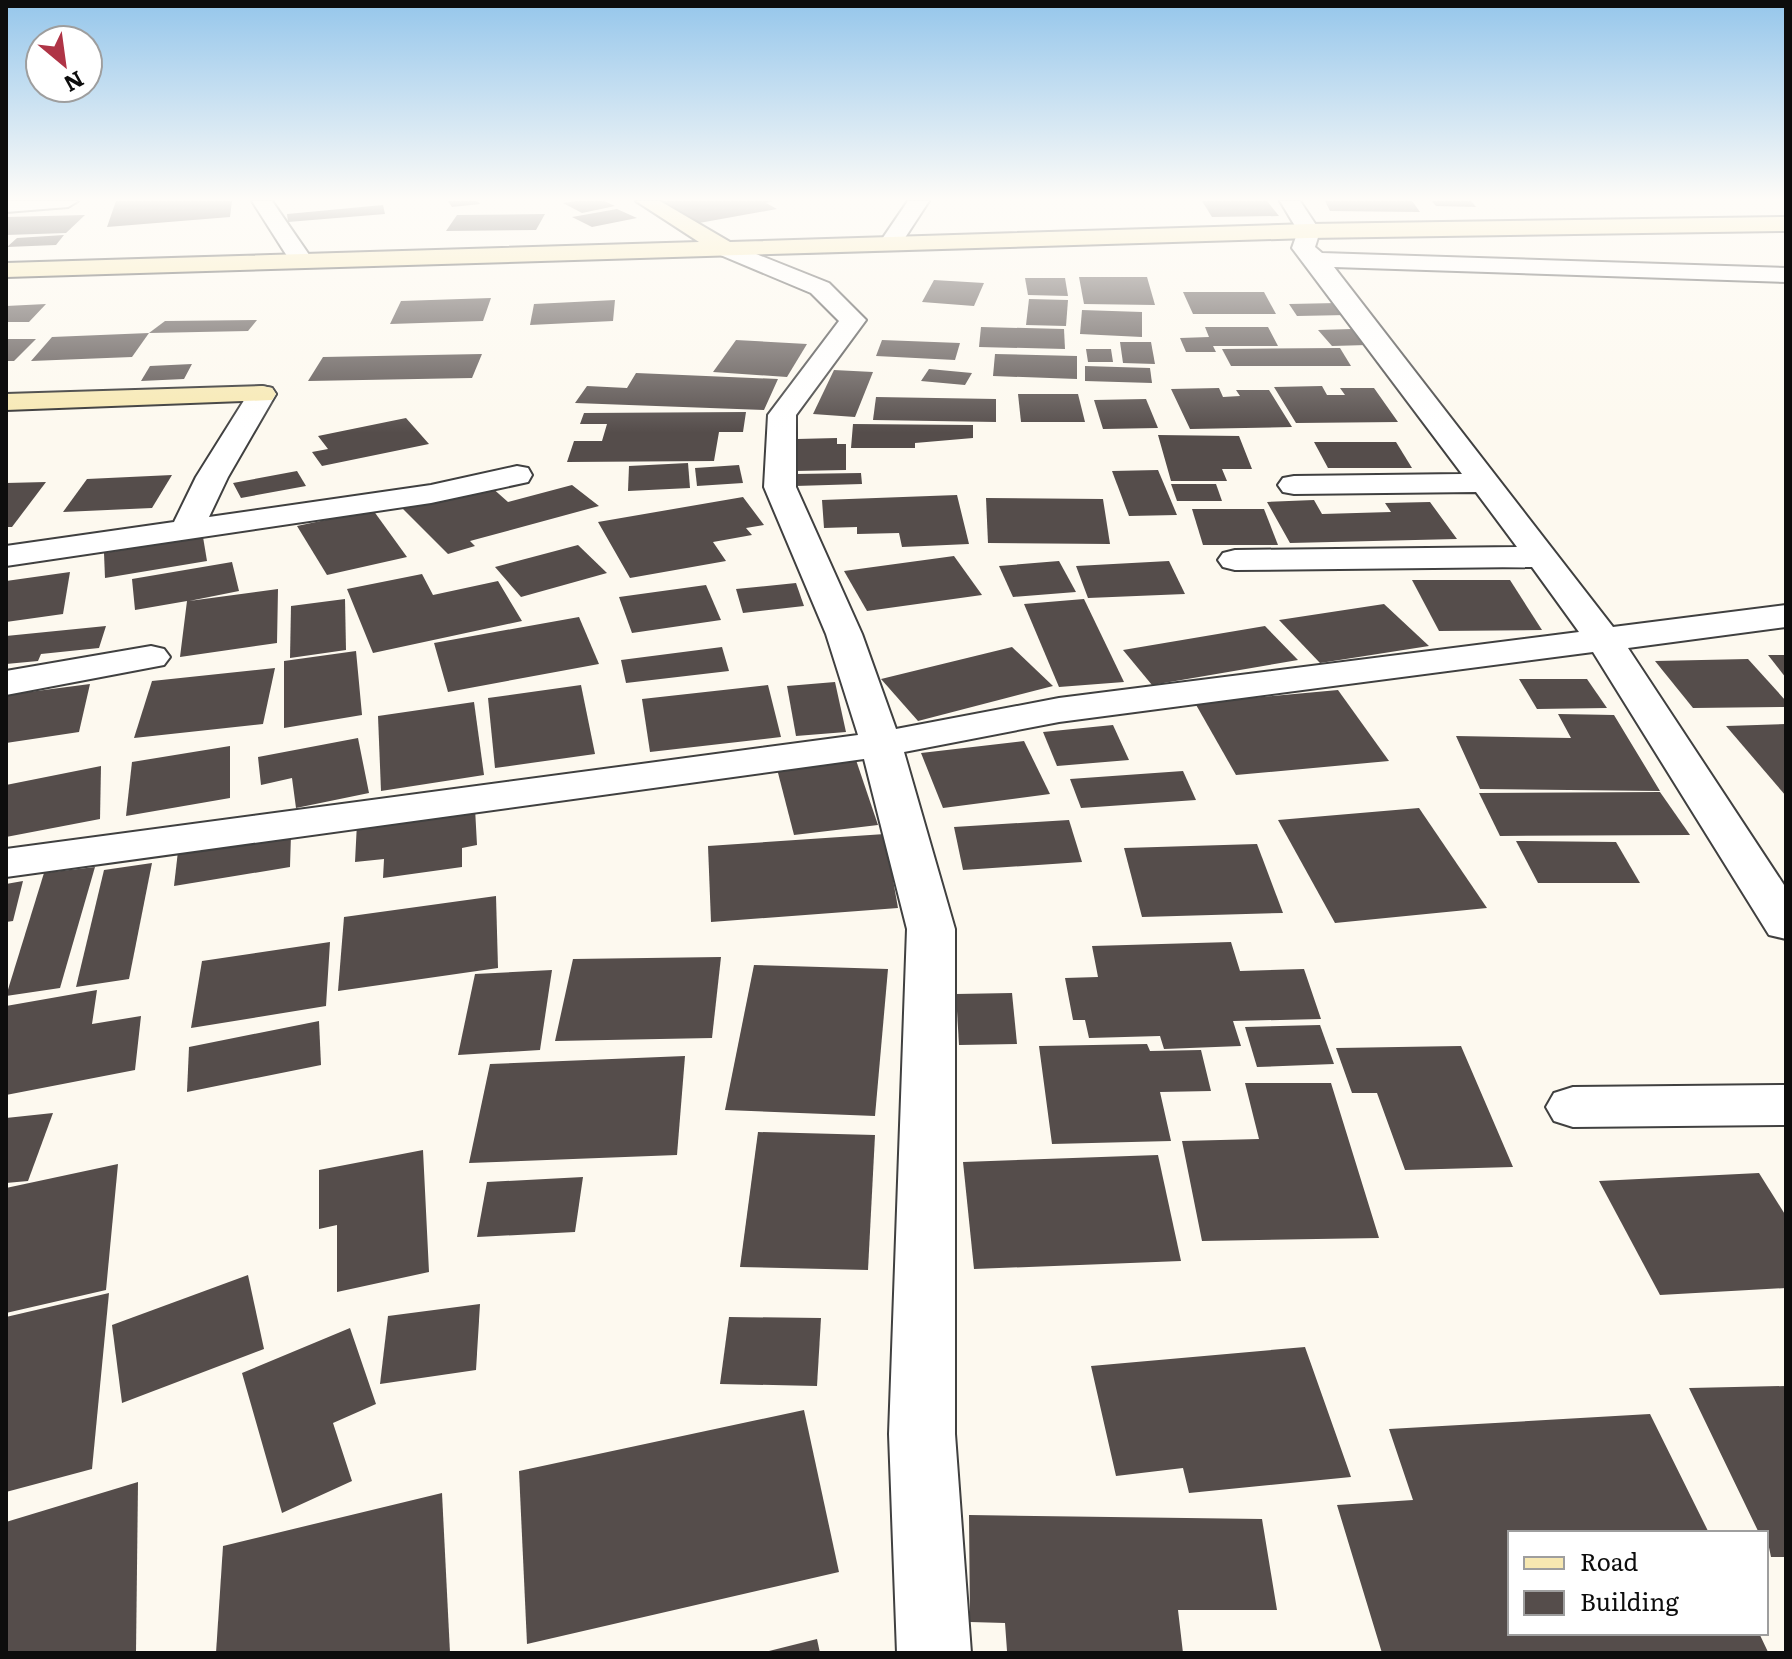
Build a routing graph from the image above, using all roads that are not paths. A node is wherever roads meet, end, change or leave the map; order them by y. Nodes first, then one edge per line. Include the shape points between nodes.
1 (159, 278) edge
2 (797, 278) edge
3 (1333, 278) edge
4 (6, 284) edge
5 (262, 394) joint
6 (6, 402) edge
7 (517, 475) dead end
8 (1485, 483) junction
9 (1294, 485) dead end
10 (187, 530) junction
11 (6, 556) edge
12 (1542, 557) junction
13 (1235, 560) dead end
14 (1786, 616) edge
15 (1605, 641) junction
16 (151, 657) dead end
17 (6, 683) edge
18 (881, 744) junction
19 (6, 863) edge
20 (1786, 924) edge
21 (1786, 1105) edge
22 (1573, 1107) dead end
23 (934, 1653) edge

1 - 4 main road
2 - 18 street via 820,288 853,320 782,415 780,487 844,634
3 - 8 street
5 - 6 main road
5 - 10 street
7 - 10 street via 431,494
8 - 9 street
8 - 12 street
10 - 11 street
12 - 13 street
12 - 15 street
14 - 15 street
15 - 18 street via 1059,710
15 - 20 street
16 - 17 street
18 - 19 street
18 - 23 street via 931,929 922,1434
21 - 22 street

